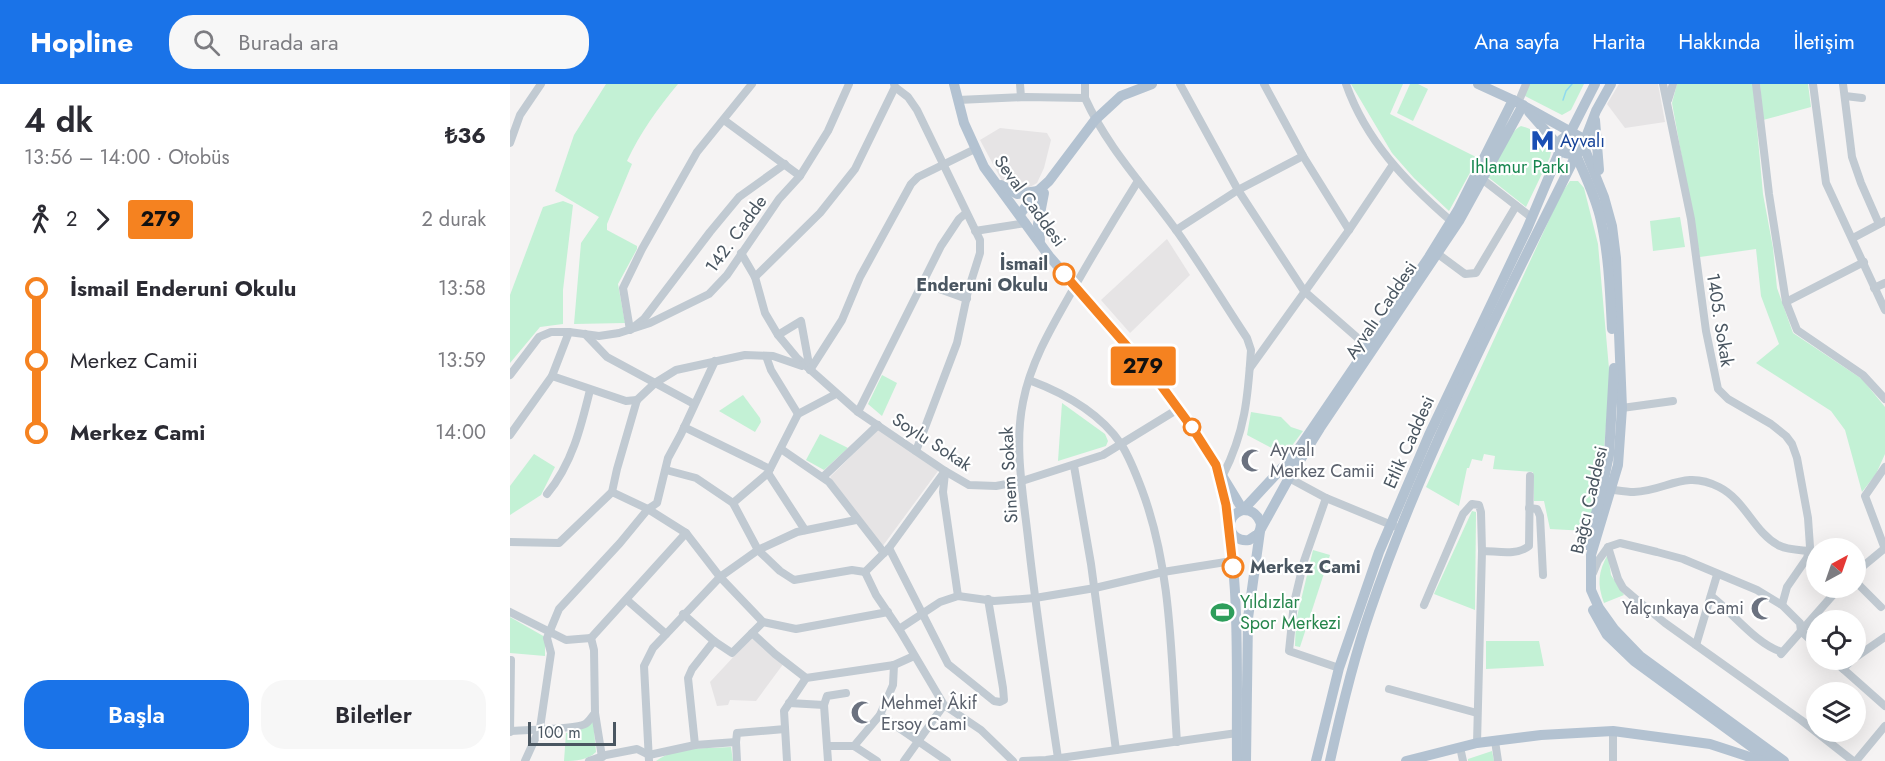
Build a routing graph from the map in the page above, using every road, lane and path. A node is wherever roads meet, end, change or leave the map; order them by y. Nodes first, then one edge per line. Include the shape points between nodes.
1 (541, 84) edge
2 (752, 84) edge
3 (849, 84) edge
4 (954, 84) edge
5 (1020, 84) edge
6 (1085, 84) edge
7 (1152, 84) edge
8 (1180, 84) edge
9 (1264, 84) edge
10 (1346, 84) edge
11 (1478, 84) edge
12 (1526, 84) edge
13 (1595, 84) edge
14 (1611, 84) edge
15 (1663, 84) edge
16 (1673, 84) edge
17 (1756, 84) edge
18 (1813, 84) edge
19 (1843, 84) edge
20 (895, 85) edge
21 (1845, 96) junction
22 (1022, 97) junction
23 (1085, 98) junction
24 (1862, 98) dead end
25 (958, 100) junction
26 (1667, 101) junction
27 (1518, 103) junction
28 (1596, 111) junction
29 (724, 120) junction
30 (1095, 120) junction
31 (1570, 133) junction
32 (510, 143) edge
33 (1583, 143) junction
34 (1561, 148) junction
35 (975, 149) junction
36 (1576, 154) junction
37 (1303, 156) junction
38 (785, 164) junction
39 (944, 166) junction
40 (1392, 166) junction
41 (800, 176) junction
42 (991, 177) junction
43 (1482, 179) junction
44 (1137, 181) junction
45 (1562, 182) junction
46 (1596, 188) junction
47 (1238, 190) junction
48 (1041, 192) junction
49 (1516, 206) junction
50 (966, 213) junction
51 (1531, 217) junction
52 (1023, 219) junction
53 (1451, 221) junction
54 (1882, 222) edge
55 (1176, 230) junction
56 (1349, 230) junction
57 (975, 231) junction
58 (1853, 238) junction
59 (1040, 242) junction
60 (741, 253) junction
61 (1438, 254) junction
62 (1864, 262) junction
63 (755, 277) junction
64 (923, 283) junction
65 (1885, 284) edge
66 (1075, 286) junction
67 (1874, 288) junction
68 (1304, 291) junction
69 (967, 299) junction
70 (1785, 302) junction
71 (1885, 310) edge
72 (630, 330) junction
73 (569, 332) junction
74 (585, 334) junction
75 (778, 335) junction
76 (1368, 347) junction
77 (766, 356) junction
78 (715, 361) junction
79 (1250, 368) junction
80 (810, 370) junction
81 (510, 375) edge
82 (552, 376) junction
83 (1029, 380) junction
84 (655, 383) junction
85 (590, 390) junction
86 (836, 394) junction
87 (1885, 399) edge
88 (637, 400) junction
89 (1673, 401) dead end
90 (694, 404) junction
91 (1178, 408) junction
92 (1622, 408) junction
93 (858, 412) junction
94 (798, 414) junction
95 (878, 425) junction
96 (684, 427) junction
97 (510, 435) edge
98 (1121, 444) junction
99 (781, 448) junction
100 (916, 451) junction
101 (1216, 465) junction
102 (1074, 466) junction
103 (1885, 467) edge
104 (666, 470) junction
105 (769, 471) junction
106 (945, 471) junction
107 (1223, 475) junction
108 (1530, 476) dead end
109 (823, 477) junction
110 (1289, 478) junction
111 (1022, 481) junction
112 (1607, 489) junction
113 (612, 492) junction
114 (547, 494) dead end
115 (1326, 498) junction
116 (733, 503) junction
117 (1529, 508) junction
118 (648, 509) junction
119 (1243, 510) junction
120 (856, 520) junction
121 (1395, 526) junction
122 (1229, 527) junction
123 (1260, 529) junction
124 (805, 531) junction
125 (686, 534) junction
126 (1809, 538) edge
127 (510, 542) edge
128 (1608, 547) junction
129 (1885, 548) edge
130 (758, 550) junction
131 (1806, 550) edge
132 (886, 551) junction
133 (1482, 551) junction
134 (1806, 556) edge
135 (1232, 561) junction
136 (1866, 564) edge
137 (865, 572) junction
138 (1163, 572) junction
139 (1543, 575) dead end
140 (1717, 575) junction
141 (720, 577) junction
142 (1591, 578) junction
143 (1095, 588) junction
144 (1866, 592) edge
145 (958, 596) junction
146 (1711, 596) junction
147 (1035, 598) junction
148 (1830, 598) edge
149 (627, 600) junction
150 (988, 600) junction
151 (1424, 605) dead end
152 (1782, 605) junction
153 (1881, 608) dead end
154 (510, 612) edge
155 (888, 612) junction
156 (683, 614) junction
157 (922, 614) junction
158 (763, 622) junction
159 (899, 629) junction
160 (550, 631) junction
161 (1801, 631) junction
162 (753, 633) junction
163 (666, 634) junction
164 (1806, 636) edge
165 (1885, 637) edge
166 (591, 638) junction
167 (714, 641) junction
168 (1696, 645) junction
169 (1866, 650) edge
170 (914, 656) junction
171 (511, 660) edge
172 (894, 665) junction
173 (1339, 668) junction
174 (1844, 670) edge
175 (806, 678) junction
176 (1389, 689) dead end
177 (846, 693) dead end
178 (789, 703) junction
179 (824, 705) junction
180 (944, 705) junction
181 (1885, 706) edge
182 (1477, 712) junction
183 (594, 713) junction
184 (880, 716) junction
185 (1885, 726) edge
186 (540, 728) junction
187 (786, 729) junction
188 (510, 731) edge
189 (1612, 731) junction
190 (1236, 734) junction
191 (919, 740) junction
192 (1495, 741) junction
193 (736, 742) junction
194 (1177, 742) junction
195 (1478, 743) junction
196 (695, 745) junction
197 (827, 746) junction
198 (854, 746) junction
199 (1460, 747) junction
200 (1116, 750) junction
201 (602, 757) junction
202 (649, 758) edge
203 (1058, 758) junction
204 (1046, 760) edge
205 (525, 761) edge
206 (589, 761) edge
207 (737, 761) edge
208 (787, 761) edge
209 (828, 761) edge
210 (877, 761) edge
211 (904, 761) edge
212 (947, 761) edge
213 (1013, 761) edge
214 (1023, 761) edge
215 (1237, 761) edge
216 (1246, 761) edge
217 (1316, 761) edge
218 (1330, 761) edge
219 (1407, 761) edge
220 (1463, 761) edge
221 (1498, 761) edge
222 (1613, 761) edge
223 (1762, 761) edge
224 (1771, 761) edge
225 (1783, 761) edge
226 (1854, 761) edge

1 - 32 street via 520,116
2 - 29 street
3 - 41 street, 142. Cadde via 828,131
4 - 25 main road, Seval Caddesi
5 - 22 street
6 - 23 street
7 - 30 main road via 1121,96
8 - 47 street
9 - 37 street
10 - 40 street
11 - 27 main road
12 - 27 street
13 - 31 main road
14 - 28 main road
15 - 26 street, 1405. Sokak
16 - 26 street
17 - 70 street
18 - 58 street via 1826,183
19 - 21 street
20 - 39 street via 917,110
20 - 63 street via 855,169 819,213
21 - 24 street
21 - 54 street via 1852,157
22 - 23 street
22 - 25 street
23 - 30 street
25 - 35 main road, Seval Caddesi
26 - 126 street, 1405. Sokak via 1691,219 1718,389 1771,424 1792,444
27 - 31 main road
27 - 34 main road
27 - 43 main road, Ayvalı Caddesi
27 - 53 main road, Ayvalı Caddesi
28 - 33 main road
28 - 46 main road
29 - 38 street
29 - 72 street via 697,152 623,288
30 - 44 street
30 - 48 main road
31 - 33 main road via 1578,135
31 - 34 main road via 1561,140
33 - 36 main road
33 - 46 main road, Bağcı Caddesi
34 - 36 main road via 1569,155
34 - 51 main road, Etlik Caddesi
35 - 39 street
35 - 42 main road, Seval Caddesi
36 - 45 main road, Etlik Caddesi
36 - 46 main road, Bağcı Caddesi
37 - 47 street
37 - 56 street
38 - 41 street
38 - 72 street via 739,197 644,320
39 - 50 street
39 - 80 street via 911,184 860,277 842,320
40 - 53 street
40 - 56 street
41 - 60 street, 142. Cadde
42 - 48 main road via 1017,194
42 - 52 main road, Seval Caddesi
43 - 49 street
43 - 61 main road, Ayvalı Caddesi
44 - 55 street
44 - 66 street, Sinem Sokak
45 - 46 main road via 1571,176 1578,177
45 - 121 main road, Etlik Caddesi
46 - 92 main road, Bağcı Caddesi via 1612,226 1616,254
46 - 112 main road, Bağcı Caddesi via 1608,268 1614,362
47 - 55 street
47 - 68 street
48 - 52 main road
48 - 59 main road
49 - 51 street
49 - 61 street via 1476,273 1465,274
50 - 57 street
50 - 64 street via 941,246
51 - 121 main road, Etlik Caddesi via 1434,425
52 - 57 street
52 - 59 main road, Seval Caddesi
53 - 76 main road, Ayvalı Caddesi
54 - 58 street
55 - 79 street via 1247,338
56 - 68 street
57 - 69 street via 980,253
58 - 62 street
59 - 66 main road, Seval Caddesi
60 - 63 street, Soylu Sokak
60 - 72 street, 142. Cadde via 710,294
61 - 110 main road, Ayvalı Caddesi
62 - 67 street
62 - 70 street
63 - 75 street, Soylu Sokak via 765,313
64 - 69 street
64 - 93 street
65 - 67 street
66 - 83 street, Sinem Sokak via 1048,333
66 - 91 main road, Seval Caddesi
67 - 71 street
68 - 76 street
68 - 79 street
69 - 100 street via 957,343
70 - 87 street via 1797,330 1863,375
72 - 74 street, 142. Cadde via 599,336
73 - 74 street, 142. Cadde
73 - 81 street, 142. Cadde via 539,337
73 - 82 street
74 - 84 street via 607,357
75 - 80 street, Soylu Sokak
75 - 80 street via 801,321
76 - 119 main road, Ayvalı Caddesi via 1295,454
77 - 78 street
77 - 80 street
77 - 94 street
78 - 84 street via 676,370
78 - 90 street
79 - 107 street via 1244,424
80 - 86 street, Soylu Sokak
82 - 85 street
82 - 97 street
83 - 98 street via 1077,402
83 - 111 street, Sinem Sokak via 1019,441
84 - 88 street
84 - 90 street
85 - 88 street via 626,401
85 - 114 street via 579,438 558,481
86 - 93 street, Soylu Sokak
86 - 94 street
88 - 113 street
89 - 92 street
90 - 96 street
91 - 98 street, Soylu Sokak
91 - 101 main road, Seval Caddesi
92 - 112 main road, Bağcı Caddesi via 1617,465
93 - 95 street, Soylu Sokak
94 - 99 street
95 - 100 street, Soylu Sokak
95 - 109 street
96 - 104 street
96 - 105 street
98 - 102 street, Soylu Sokak
98 - 138 street via 1149,508
99 - 105 street
99 - 109 street
100 - 106 street, Soylu Sokak
101 - 107 main road, Seval Caddesi
101 - 122 main road, Seval Caddesi
102 - 111 street, Soylu Sokak
102 - 143 street
103 - 129 street via 1865,496
104 - 116 street via 696,478
104 - 118 street via 657,503
105 - 116 street
105 - 124 street
106 - 111 street, Soylu Sokak via 969,485 996,486
106 - 132 street
106 - 145 street via 943,492
107 - 119 main road, Seval Caddesi
108 - 117 street
109 - 120 street
110 - 115 street
110 - 123 main road, Ayvalı Caddesi
111 - 147 street, Sinem Sokak
112 - 131 street via 1634,492 1681,479 1719,487 1736,499 1768,538 1779,546
112 - 142 main road, Bağcı Caddesi via 1591,555
112 - 224 main road, Bağcı Caddesi via 1584,554 1584,581 1607,635 1634,661
113 - 118 street
113 - 127 street via 559,543
115 - 121 street
115 - 173 street via 1304,561 1289,651
116 - 130 street
117 - 133 street via 1529,546 1516,552
117 - 139 street via 1537,509 1540,516
118 - 125 street
118 - 160 street via 559,609
119 - 122 main road, Ayvalı Caddesi via 1234,514
119 - 123 main road via 1257,515
120 - 124 street
120 - 132 street
121 - 173 main road, Etlik Caddesi
121 - 218 main road, Etlik Caddesi via 1349,676
122 - 123 main road via 1234,537 1244,541 1254,538
122 - 135 main road
123 - 216 main road, Ayvalı Caddesi via 1248,618
124 - 130 street
125 - 141 street
125 - 149 street
128 - 140 street via 1620,543 1657,552
128 - 142 street
128 - 168 street via 1623,588
129 - 136 street
130 - 137 street via 794,580 852,570
130 - 141 street
132 - 137 street
132 - 157 street
133 - 151 street via 1481,512 1479,505 1472,504 1463,514
133 - 182 street
134 - 152 street via 1787,587
135 - 138 street
135 - 190 main road
137 - 155 street
138 - 143 street
138 - 194 street
140 - 146 street
140 - 152 street via 1757,590
141 - 156 street
141 - 158 street
142 - 225 main road, Bağcı Caddesi via 1591,590 1599,608 1640,656
143 - 147 street
143 - 200 street
144 - 153 street
145 - 150 street
145 - 157 street
146 - 161 street via 1781,654
146 - 168 street
147 - 150 street
147 - 203 street, Sinem Sokak
148 - 161 street
149 - 163 street
149 - 166 street
150 - 157 street via 1003,688 1004,700 1000,702 948,664
152 - 161 street via 1800,623
154 - 160 street
155 - 158 street via 796,628
155 - 159 street
156 - 163 street
156 - 167 street
157 - 159 street
158 - 162 street
159 - 170 street
160 - 166 street via 566,640
160 - 186 street via 547,638 551,653
161 - 164 street
162 - 167 street via 732,653
162 - 175 street
163 - 202 street via 652,648 645,666
165 - 169 street
166 - 183 street
167 - 196 street via 688,678
168 - 226 street
170 - 172 street
170 - 180 street
171 - 188 street
172 - 175 street
172 - 184 street via 893,685
173 - 217 main road, Etlik Caddesi
174 - 181 street
175 - 178 street
176 - 182 street
177 - 179 street via 827,696
178 - 179 street
178 - 187 street via 783,711
179 - 197 street
180 - 191 street
180 - 213 street via 981,730
182 - 195 street
183 - 186 street via 585,724 576,727
183 - 201 street
184 - 191 street
184 - 198 street
185 - 226 street
186 - 188 street
186 - 205 street
187 - 193 street via 737,733
187 - 208 street
189 - 192 main road
189 - 222 street
189 - 223 main road via 1710,744
190 - 194 street
190 - 215 main road
191 - 211 street
191 - 212 street
192 - 195 main road
192 - 221 street
193 - 196 street
193 - 207 street
194 - 200 street
195 - 199 main road
196 - 202 street
197 - 198 street
197 - 209 street
198 - 210 street
199 - 219 main road
199 - 220 street
200 - 203 street
201 - 202 street via 637,749
201 - 206 street
203 - 204 street
204 - 214 street

